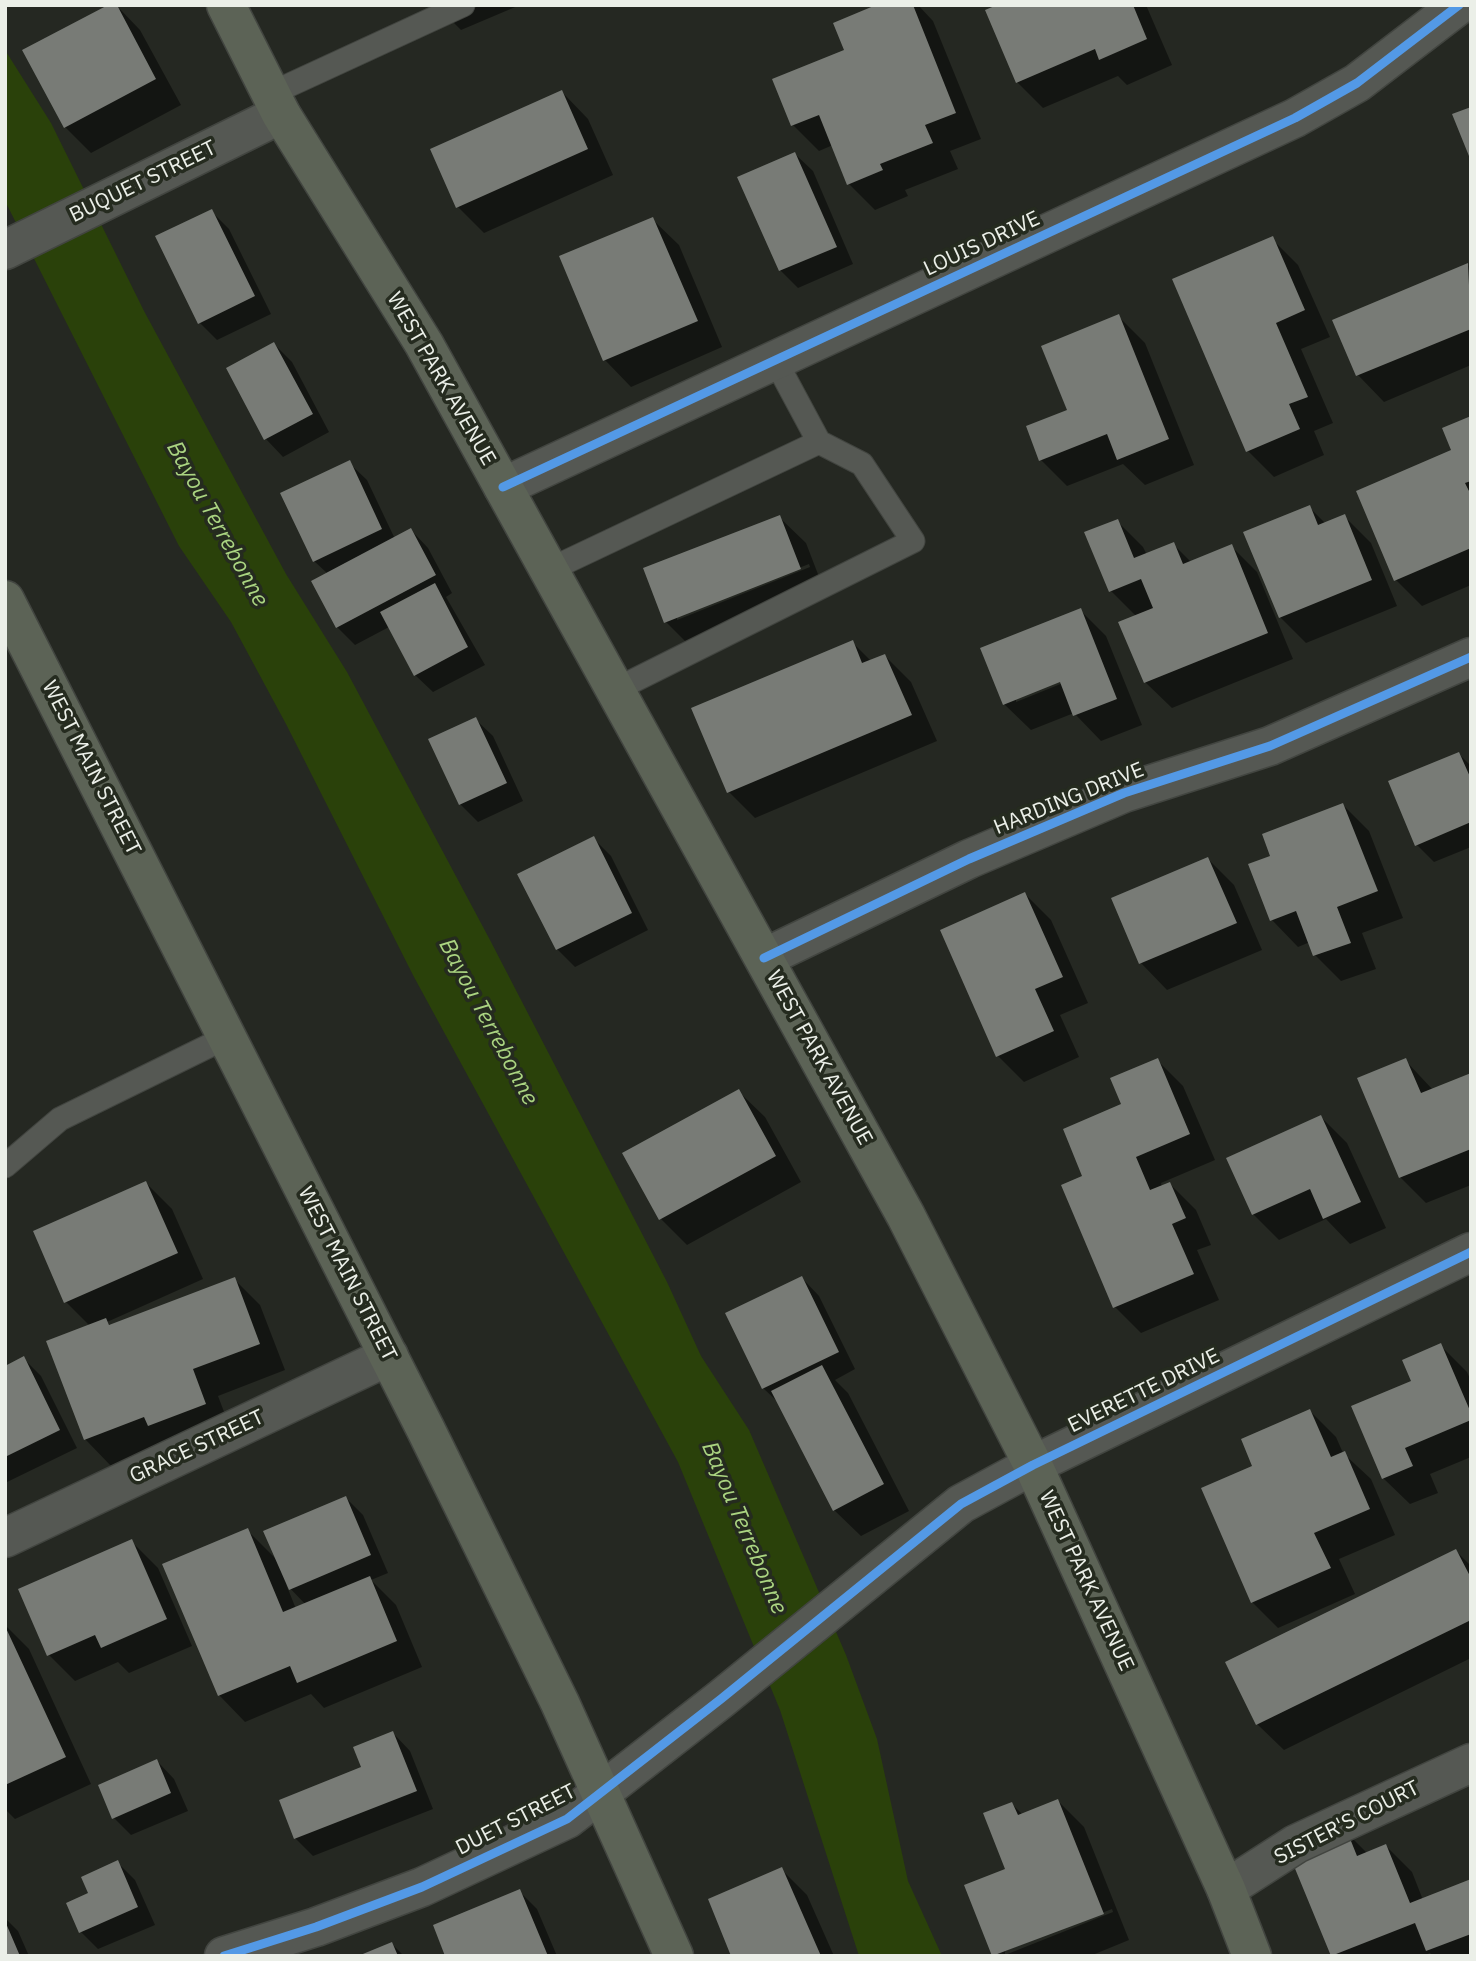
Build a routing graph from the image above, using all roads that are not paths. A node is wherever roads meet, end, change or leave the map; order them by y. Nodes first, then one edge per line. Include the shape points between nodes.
1 (226, 5) edge
2 (463, 5) edge
3 (1460, 5) edge
4 (275, 104) junction
5 (11, 247) edge
6 (775, 360) junction
7 (819, 442) junction
8 (503, 487) junction
9 (549, 570) junction
10 (7, 607) edge
11 (1471, 657) edge
12 (615, 690) junction
13 (764, 958) junction
14 (227, 1038) junction
15 (5, 1166) edge
16 (1471, 1252) edge
17 (389, 1356) junction
18 (1033, 1465) junction
19 (5, 1538) edge
20 (852, 1593) joint
21 (1471, 1763) edge
22 (601, 1794) junction
23 (1226, 1889) junction
24 (224, 1956) edge
25 (674, 1956) edge
26 (1252, 1956) edge

1 - 4 main road, WEST PARK AVENUE
2 - 4 lane
3 - 6 street, LOUIS DRIVE via 1357,83 1295,118
4 - 5 street, BUQUET STREET via 125,193
4 - 8 main road, WEST PARK AVENUE via 424,344
6 - 7 lane
6 - 8 street, LOUIS DRIVE
7 - 9 lane
7 - 12 lane via 862,464 913,541
8 - 9 main road, WEST PARK AVENUE
9 - 12 main road, WEST PARK AVENUE
10 - 14 main road, WEST MAIN STREET
11 - 13 street, HARDING DRIVE via 1270,746 1124,793 969,859
12 - 13 main road, WEST PARK AVENUE
13 - 18 main road, WEST PARK AVENUE via 906,1216
14 - 15 lane via 60,1119
14 - 17 main road, WEST MAIN STREET
16 - 18 street, EVERETTE DRIVE
17 - 19 street, GRACE STREET
17 - 22 main road, WEST MAIN STREET
18 - 20 street, EVERETTE DRIVE via 961,1504
18 - 23 main road, WEST PARK AVENUE
20 - 22 street, DUET STREET
21 - 23 street, SISTER'S COURT via 1296,1844
22 - 24 street, DUET STREET via 567,1819 422,1887
22 - 25 main road, WEST MAIN STREET
23 - 26 main road, WEST PARK AVENUE

